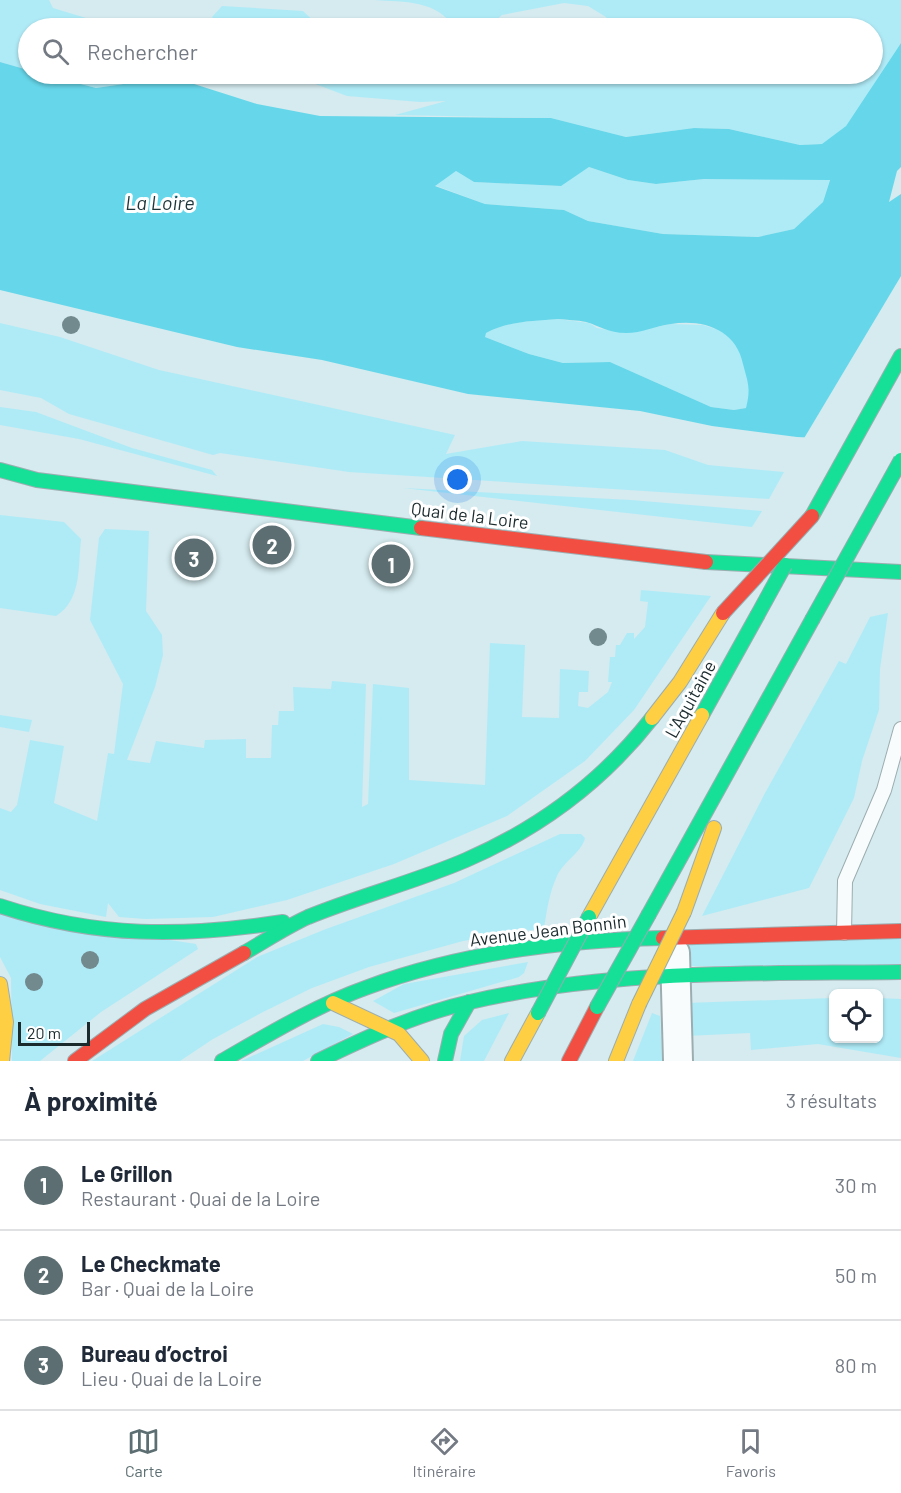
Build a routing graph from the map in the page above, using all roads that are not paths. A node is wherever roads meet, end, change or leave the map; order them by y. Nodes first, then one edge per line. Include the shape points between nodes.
1 (901, 356) edge
2 (901, 460) edge
3 (0, 471) edge
4 (37, 480) junction
5 (0, 482) edge
6 (812, 516) junction
7 (901, 572) edge
8 (901, 729) edge
9 (748, 736) junction
10 (0, 906) edge
11 (306, 918) junction
12 (682, 924) junction
13 (901, 931) edge
14 (844, 933) junction
15 (901, 972) edge
16 (676, 975) junction
17 (0, 984) edge
18 (469, 1002) junction
19 (333, 1003) junction
20 (389, 1027) junction
21 (2, 1061) edge
22 (75, 1061) edge
23 (222, 1061) edge
24 (318, 1061) edge
25 (422, 1061) edge
26 (445, 1061) edge
27 (512, 1061) edge
28 (569, 1061) edge
29 (616, 1061) edge
30 (678, 1061) edge

1 - 6 main road, L'Aquitaine
2 - 9 main road, bridge
3 - 4 main road
4 - 5 main road
4 - 7 main road, Quai de la Loire via 715,563
6 - 11 main road, bridge via 723,613 680,682 649,722 578,796 536,825 465,860
6 - 27 main road, L'Aquitaine, bridge
8 - 14 lane via 884,790 845,881
9 - 12 main road
9 - 28 main road, bridge
10 - 11 main road via 62,925 121,934 191,934
11 - 22 main road via 145,1009
12 - 14 main road, Avenue Jean Bonnin
12 - 16 street via 674,955
12 - 19 main road, Avenue Jean Bonnin via 468,957 387,980
12 - 29 main road, bridge via 639,1004
13 - 14 main road, Avenue Jean Bonnin
15 - 16 main road
16 - 18 main road via 561,984
16 - 30 street
17 - 21 main road via 6,1032
18 - 20 main road
18 - 26 main road via 451,1034
19 - 20 main road
19 - 23 main road, Avenue Jean Bonnin
20 - 24 main road
20 - 25 main road

